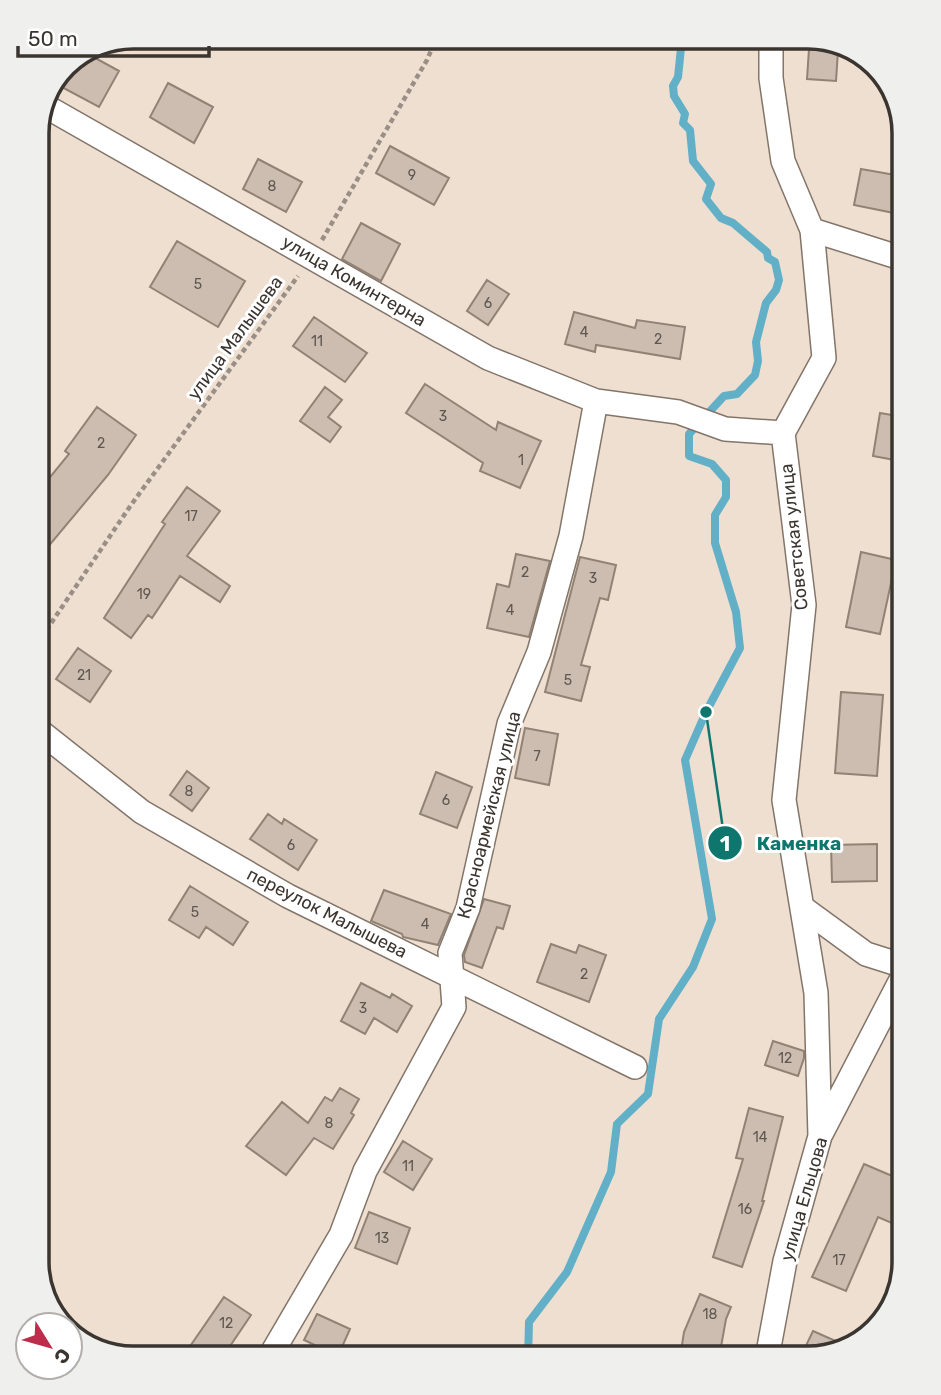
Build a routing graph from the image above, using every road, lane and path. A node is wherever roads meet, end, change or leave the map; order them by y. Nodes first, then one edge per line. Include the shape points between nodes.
1 (432, 49) edge
2 (771, 49) edge
3 (53, 110) edge
4 (812, 230) junction
5 (892, 255) edge
6 (311, 257) junction
7 (596, 401) junction
8 (783, 433) junction
9 (49, 626) edge
10 (49, 738) edge
11 (803, 908) junction
12 (892, 962) edge
13 (453, 976) junction
14 (892, 997) edge
15 (635, 1067) dead end
16 (820, 1136) junction
17 (276, 1346) edge
18 (769, 1346) edge

1 - 6 path, улица Малышева
2 - 4 street via 783,161
3 - 6 street, улица Коминтерна
4 - 5 street
4 - 8 street via 824,358
6 - 7 street, улица Коминтерна via 488,358
6 - 9 path, улица Малышева
7 - 8 street, улица Коминтерна via 678,412 725,429
7 - 13 street, Красноармейская улица via 572,536 539,652 509,724 468,908 450,953
8 - 11 street, Советская улица via 804,605 784,800
10 - 13 street, переулок Малышева via 142,812 288,896
11 - 12 street via 866,954
11 - 16 street, Советская улица via 816,993
13 - 15 street, переулок Малышева
13 - 17 street, Красноармейская улица via 454,1007 365,1171 341,1235
14 - 16 street, улица Ельцова
16 - 18 street, улица Ельцова via 785,1261

